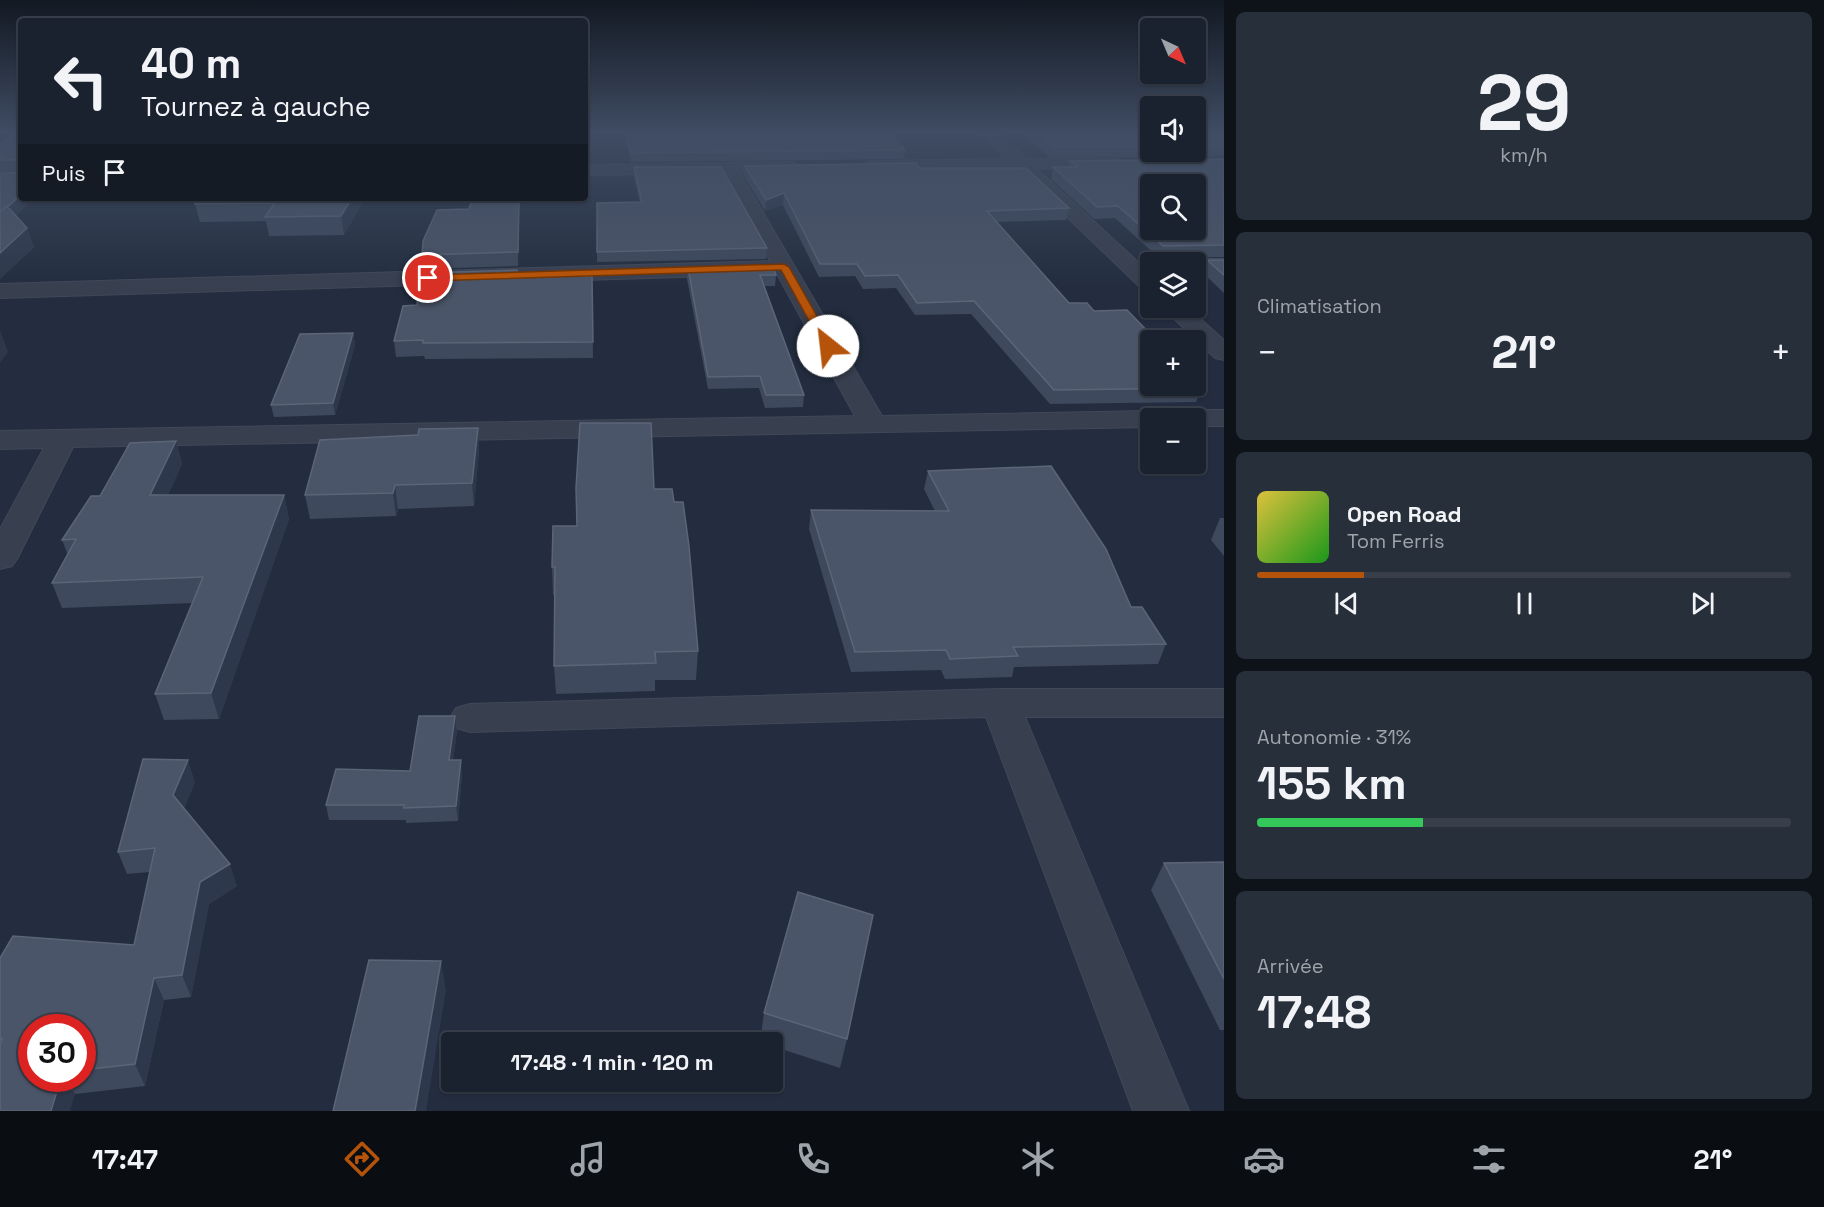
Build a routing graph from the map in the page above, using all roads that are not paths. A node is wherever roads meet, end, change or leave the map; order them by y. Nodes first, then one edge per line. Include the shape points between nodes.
1 (737, 184) edge
2 (1041, 184) edge
3 (1140, 265) edge
4 (1206, 265) edge
5 (1224, 265) edge
6 (784, 267) junction
7 (0, 291) edge
8 (1186, 318) edge
9 (1224, 353) edge
10 (1206, 418) edge
11 (1224, 418) edge
12 (1140, 419) edge
13 (873, 424) junction
14 (63, 439) junction
15 (0, 440) edge
16 (0, 559) edge
17 (1000, 703) junction
18 (1224, 703) edge
19 (470, 718) dead end
20 (1161, 1111) edge

1 - 6 street
2 - 3 street
4 - 5 street
6 - 7 street
6 - 13 street
8 - 9 street
10 - 11 street
12 - 13 street
13 - 14 street
14 - 15 street
14 - 16 street
17 - 18 street
17 - 19 street
17 - 20 street

